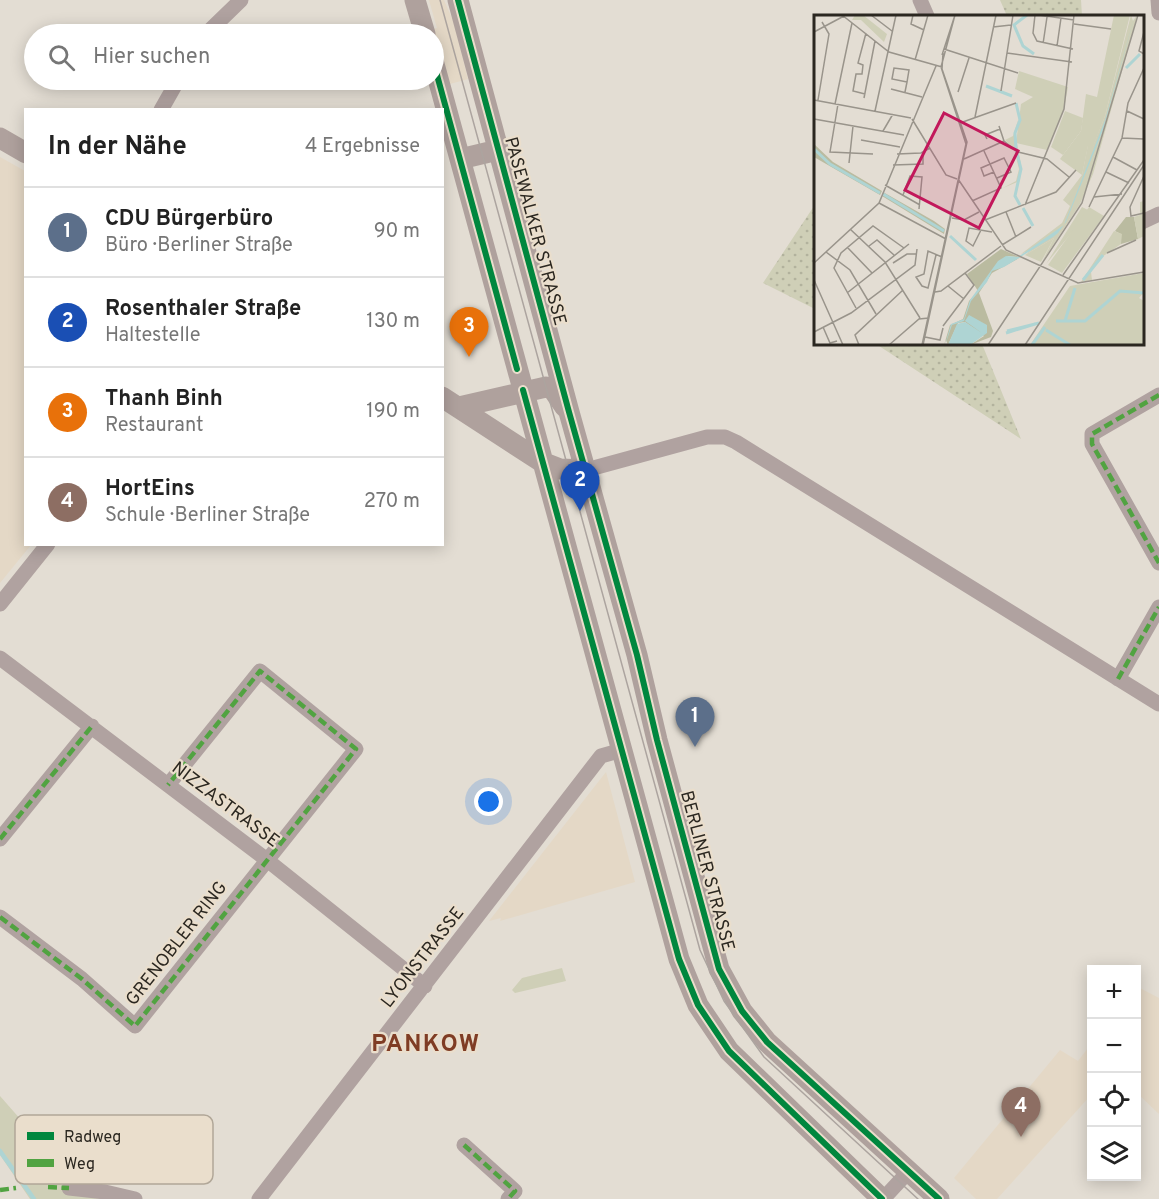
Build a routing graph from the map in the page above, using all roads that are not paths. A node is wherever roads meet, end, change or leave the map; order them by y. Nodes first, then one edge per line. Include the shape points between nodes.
1 (241, 0) edge
2 (415, 0) edge
3 (458, 0) edge
4 (920, 0) edge
5 (1158, 0) edge
6 (1159, 13) edge
7 (927, 15) edge
8 (216, 24) edge
9 (422, 24) edge
10 (172, 90) edge
11 (441, 90) edge
12 (162, 108) edge
13 (0, 138) edge
14 (498, 150) junction
15 (24, 152) edge
16 (460, 159) junction
17 (1159, 214) edge
18 (1144, 222) edge
19 (523, 390) junction
20 (1159, 395) edge
21 (451, 402) edge
22 (569, 412) junction
23 (542, 462) junction
24 (586, 470) junction
25 (46, 546) edge
26 (1159, 562) edge
27 (0, 604) edge
28 (1159, 607) edge
29 (0, 658) edge
30 (1118, 679) junction
31 (1159, 704) edge
32 (92, 726) junction
33 (622, 750) junction
34 (168, 785) junction
35 (0, 839) edge
36 (267, 860) junction
37 (0, 917) edge
38 (424, 986) junction
39 (464, 1145) dead end
40 (909, 1172) junction
41 (69, 1188) dead end
42 (135, 1199) edge
43 (259, 1199) edge
44 (508, 1199) edge
45 (882, 1199) edge
46 (939, 1199) edge

1 - 8 street
2 - 9 main road
3 - 14 main road, PASEWALKER STRASSE
4 - 7 street
5 - 6 street
10 - 12 street
11 - 16 main road
13 - 15 main road
14 - 16 main road
14 - 22 main road, PASEWALKER STRASSE
16 - 19 main road
17 - 18 street
19 - 21 main road
19 - 22 main road via 552,388
19 - 23 main road
20 - 26 street via 1092,434 1092,444
21 - 23 main road
22 - 24 main road, PASEWALKER STRASSE
23 - 24 main road via 560,469
23 - 33 main road
24 - 30 street via 706,437 725,437
24 - 40 main road, BERLINER STRASSE via 719,969 742,1011 767,1042
25 - 27 street
28 - 30 street
29 - 32 street, NIZZASTRASSE
30 - 31 street
32 - 34 street, NIZZASTRASSE
32 - 35 street
33 - 38 street, LYONSTRASSE via 601,756
33 - 45 main road via 679,958 698,1005 729,1052
34 - 36 street, NIZZASTRASSE
34 - 36 street via 260,671 356,749
36 - 37 street, GRENOBLER RING via 135,1026
36 - 38 street, NIZZASTRASSE
38 - 43 street, LYONSTRASSE
39 - 44 street via 515,1191
40 - 45 street
40 - 46 main road, BERLINER STRASSE
41 - 42 street

